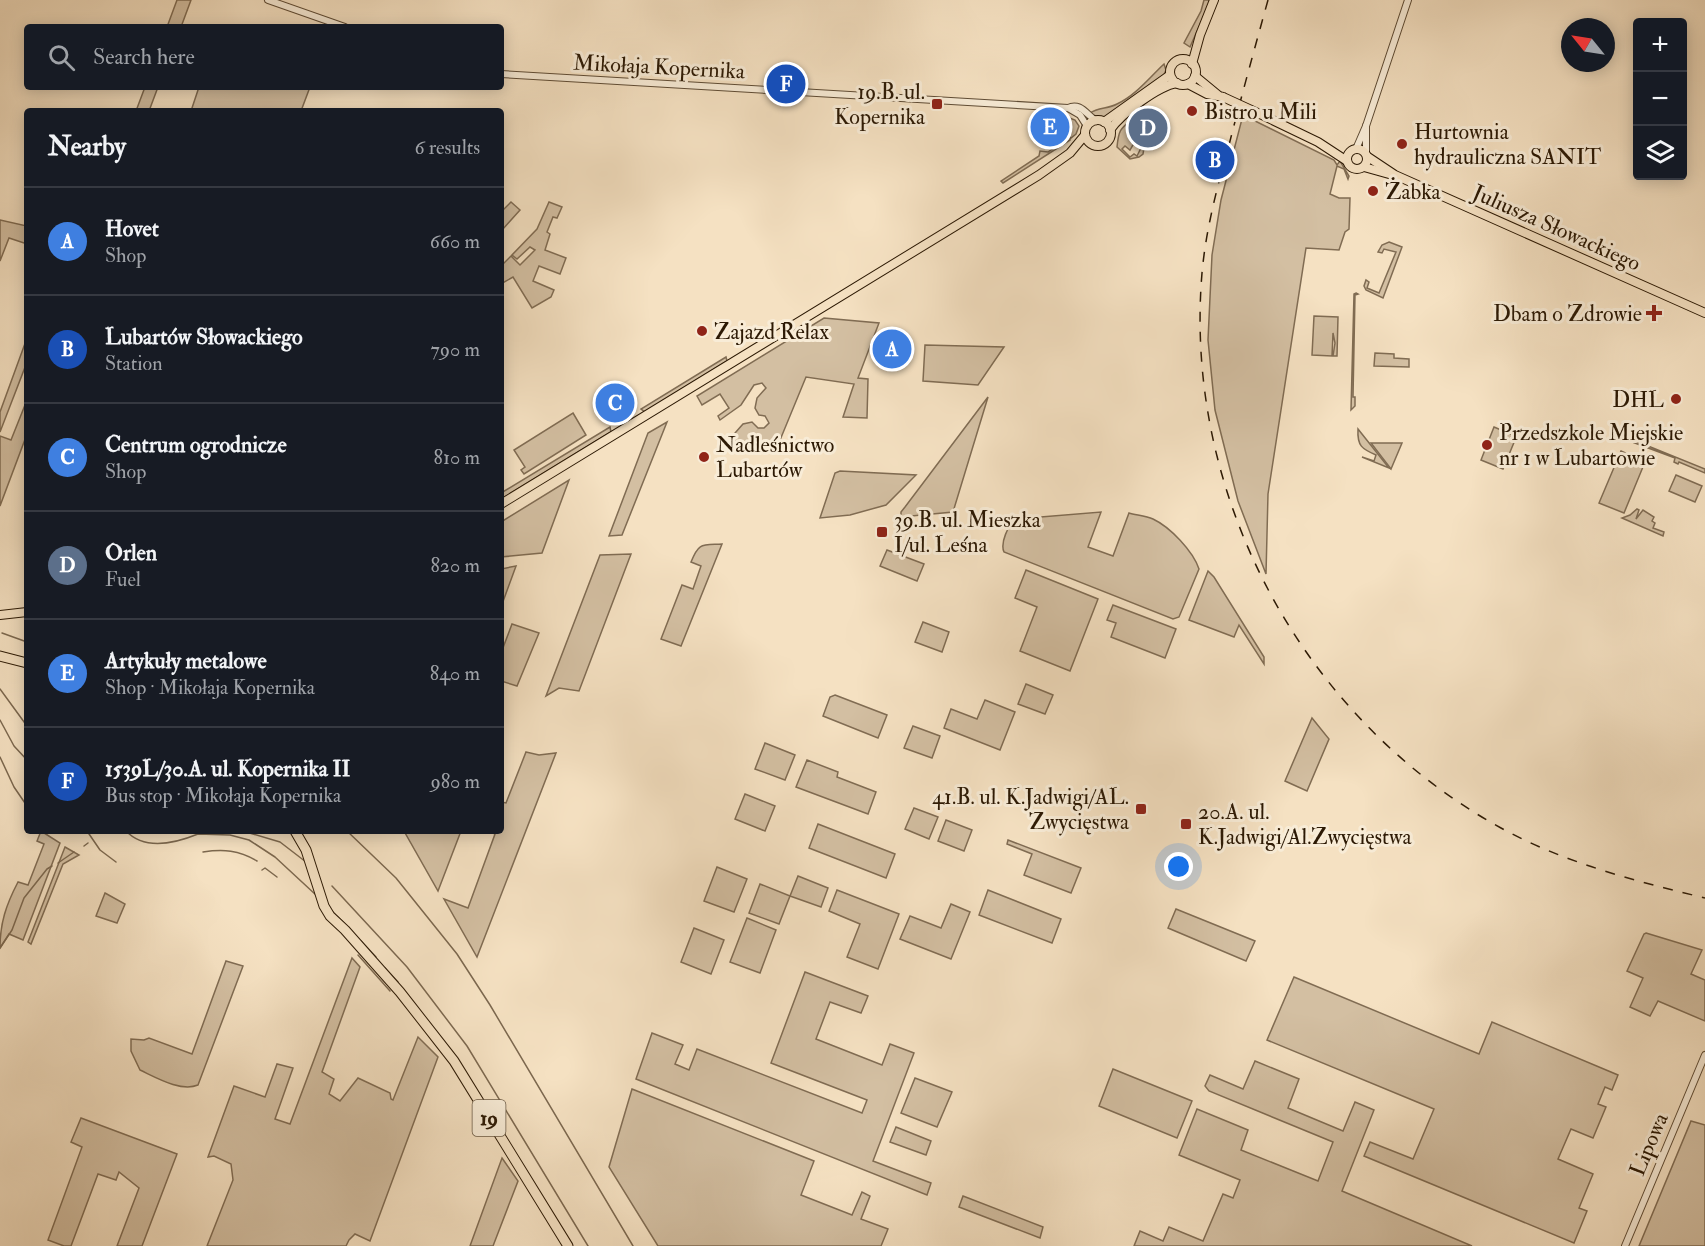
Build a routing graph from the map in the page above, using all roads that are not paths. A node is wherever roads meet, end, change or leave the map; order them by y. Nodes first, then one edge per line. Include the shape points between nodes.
1 (268, 0) edge
2 (1214, 0) edge
3 (1408, 0) edge
4 (336, 24) edge
5 (1188, 62) junction
6 (504, 74) edge
7 (1170, 75) junction
8 (1195, 76) junction
9 (1177, 83) junction
10 (1188, 84) junction
11 (1221, 96) junction
12 (1068, 108) junction
13 (1100, 121) junction
14 (1366, 126) junction
15 (1110, 130) junction
16 (1086, 131) junction
17 (1318, 142) junction
18 (1091, 144) junction
19 (1354, 149) junction
20 (1070, 153) junction
21 (1367, 155) junction
22 (1347, 161) junction
23 (1364, 167) junction
24 (1395, 175) junction
25 (1705, 313) edge
26 (504, 502) edge
27 (24, 612) edge
28 (0, 615) edge
29 (0, 656) edge
30 (24, 662) edge
31 (297, 834) edge
32 (1705, 1055) edge
33 (568, 1246) edge
34 (1625, 1246) edge

1 - 4 street
2 - 5 main road
3 - 14 street
5 - 7 main road via 1178,60
5 - 8 main road
6 - 12 street, Mikołaja Kopernika
7 - 9 main road
7 - 13 main road
8 - 10 main road
8 - 11 main road
9 - 10 main road
9 - 15 main road via 1141,102
10 - 11 main road
11 - 17 main road, bridge
12 - 13 street, Mikołaja Kopernika via 1080,108
12 - 16 street via 1080,115
13 - 15 main road
13 - 16 main road
14 - 19 street
14 - 21 street
15 - 18 main road via 1110,138 1104,144
16 - 18 main road
16 - 20 main road
17 - 19 main road
17 - 22 main road
18 - 20 main road
19 - 21 main road via 1362,149
19 - 22 main road
20 - 26 main road
21 - 23 main road
21 - 24 main road, Juliusza Słowackiego
22 - 23 main road via 1353,168
23 - 24 main road, Juliusza Słowackiego
24 - 25 main road, Juliusza Słowackiego
27 - 28 main road
29 - 30 highway
31 - 33 highway, 19 via 330,916 400,992 454,1061
32 - 34 street, Lipowa

